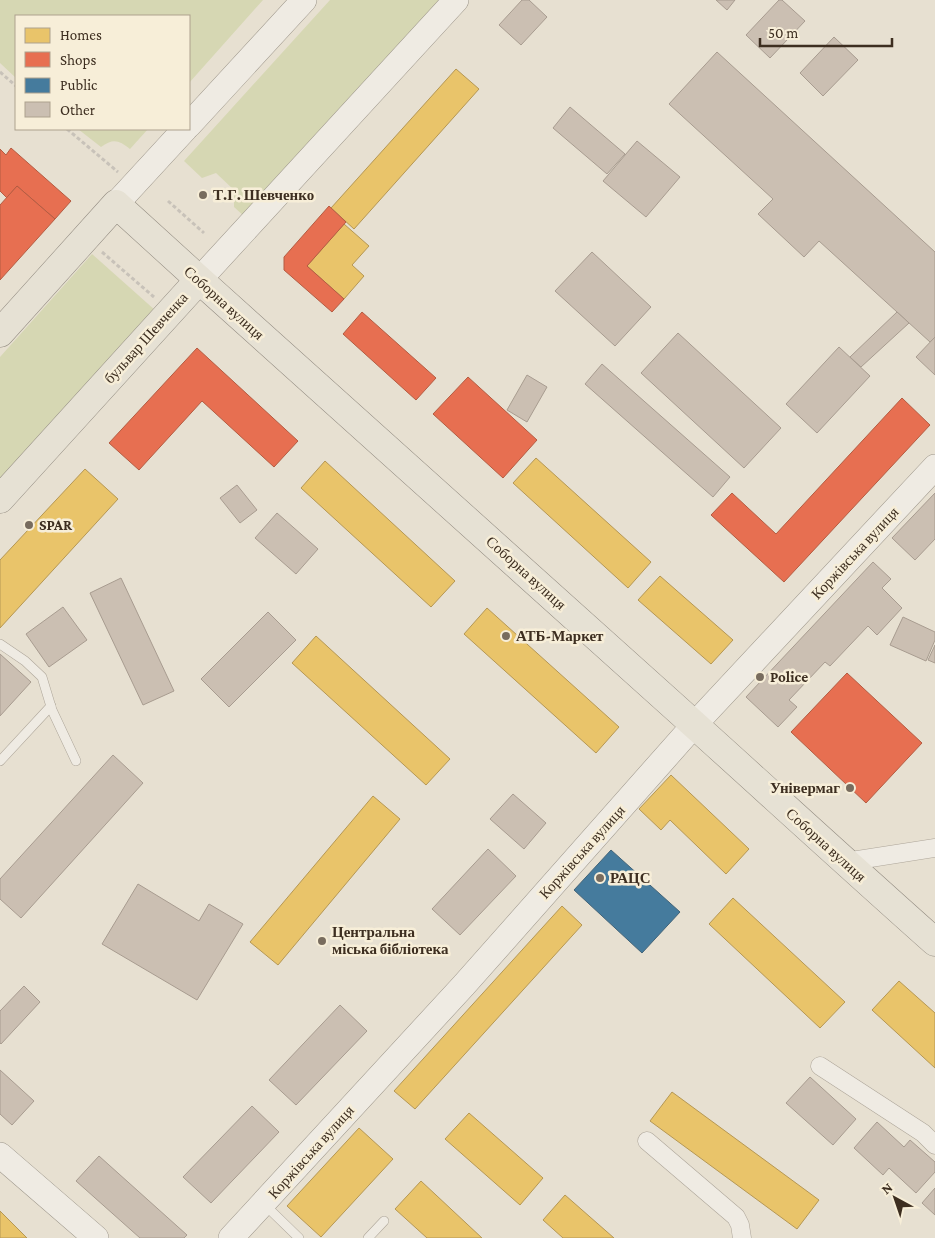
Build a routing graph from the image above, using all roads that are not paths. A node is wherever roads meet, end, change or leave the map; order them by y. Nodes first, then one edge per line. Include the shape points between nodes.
1 (304, 0) edge
2 (456, 0) edge
3 (190, 124) edge
4 (185, 130) edge
5 (116, 204) junction
6 (199, 280) junction
7 (0, 333) edge
8 (935, 467) edge
9 (0, 499) edge
10 (0, 644) edge
11 (51, 706) junction
12 (694, 724) junction
13 (0, 761) edge
14 (76, 761) dead end
15 (935, 848) edge
16 (845, 862) junction
17 (935, 942) edge
18 (820, 1066) dead end
19 (647, 1140) dead end
20 (935, 1145) edge
21 (0, 1154) edge
22 (264, 1203) junction
23 (384, 1221) dead end
24 (96, 1238) edge
25 (231, 1238) edge
26 (300, 1238) edge
27 (368, 1238) edge
28 (742, 1238) edge

1 - 3 street
2 - 6 street, бульвар Шевченка
4 - 5 street
5 - 6 main road, Соборна вулиця
5 - 7 main road
6 - 9 main road, бульвар Шевченка
6 - 12 main road, Соборна вулиця
8 - 12 street, Коржівська вулиця
10 - 11 lane via 42,677
11 - 13 lane
11 - 14 lane
12 - 16 main road, Соборна вулиця
12 - 22 street, Коржівська вулиця via 464,985
15 - 16 street
16 - 17 main road, Соборна вулиця
18 - 20 street via 923,1132
19 - 28 street via 736,1216
21 - 24 street
22 - 25 street, Коржівська вулиця
22 - 26 lane
23 - 27 lane

